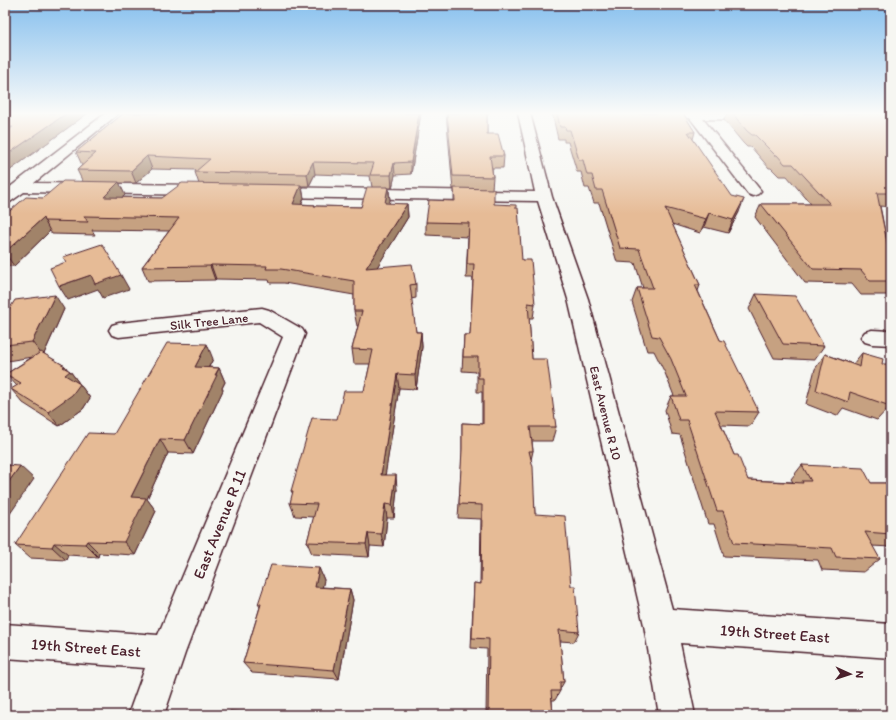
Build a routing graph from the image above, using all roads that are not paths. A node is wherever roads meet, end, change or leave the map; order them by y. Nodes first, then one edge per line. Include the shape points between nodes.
1 (71, 147) edge
2 (532, 147) edge
3 (719, 147) edge
4 (21, 187) junction
5 (753, 190) dead end
6 (219, 191) edge
7 (259, 191) edge
8 (544, 197) junction
9 (5, 199) edge
10 (119, 330) dead end
11 (295, 334) joint
12 (660, 625) junction
13 (5, 641) edge
14 (891, 641) edge
15 (168, 653) junction
16 (146, 715) edge
17 (677, 715) edge

1 - 4 street
2 - 8 street, East Avenue R 10
3 - 5 street
4 - 6 street
4 - 9 street
7 - 8 street
8 - 12 street, East Avenue R 10 via 578,299
10 - 11 street, Silk Tree Lane via 262,315
11 - 15 street, East Avenue R 11
12 - 14 street, 19th Street East
12 - 17 street, East Avenue R 10
13 - 15 street, 19th Street East
15 - 16 street, East Avenue R 11

